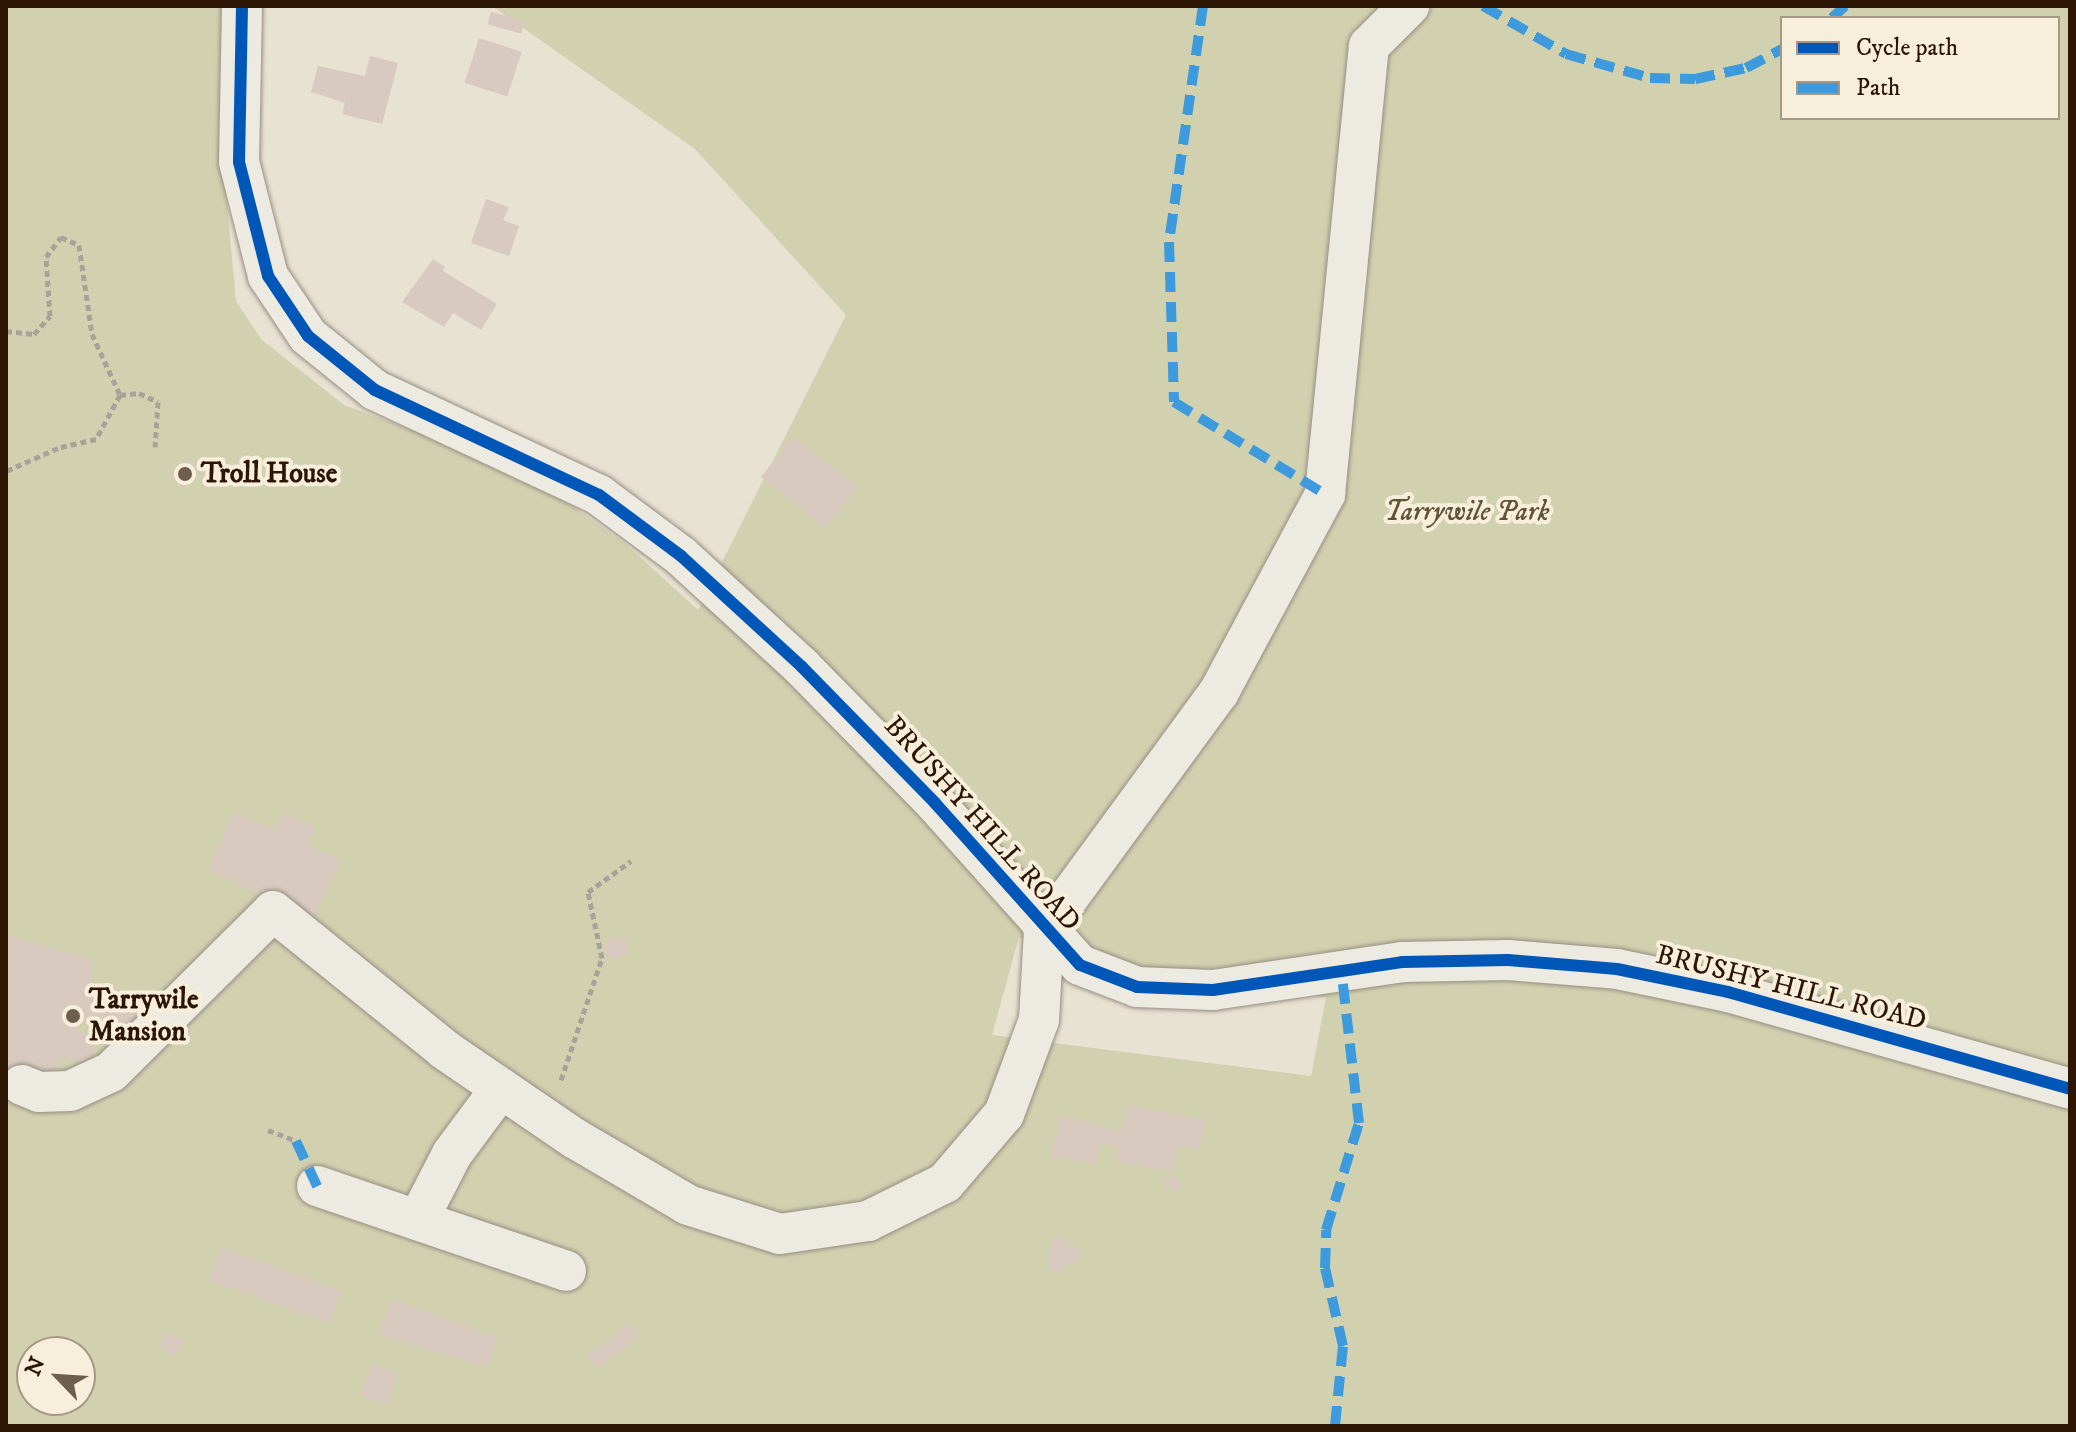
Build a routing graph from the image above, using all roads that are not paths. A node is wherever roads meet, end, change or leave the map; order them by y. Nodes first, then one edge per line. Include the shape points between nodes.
1 (242, 6) edge
2 (1409, 6) edge
3 (1044, 931) junction
4 (22, 1085) dead end
5 (501, 1088) junction
6 (2070, 1089) edge
7 (317, 1186) dead end
8 (418, 1220) junction
9 (566, 1271) dead end

1 - 3 street, BRUSHY HILL ROAD via 239,162 268,276 308,336 375,390 599,495 681,556 802,667 924,792
2 - 3 street via 1369,46 1325,494 1219,692
3 - 5 street via 1039,1020 1004,1114 945,1183 868,1221 780,1234 688,1205
3 - 6 street, BRUSHY HILL ROAD via 1080,965 1137,987 1213,990 1402,962 1508,960 1617,969 1728,992
4 - 5 street via 39,1092 70,1091 111,1072 273,911 445,1050
5 - 8 street via 452,1154
7 - 8 street
8 - 9 street

